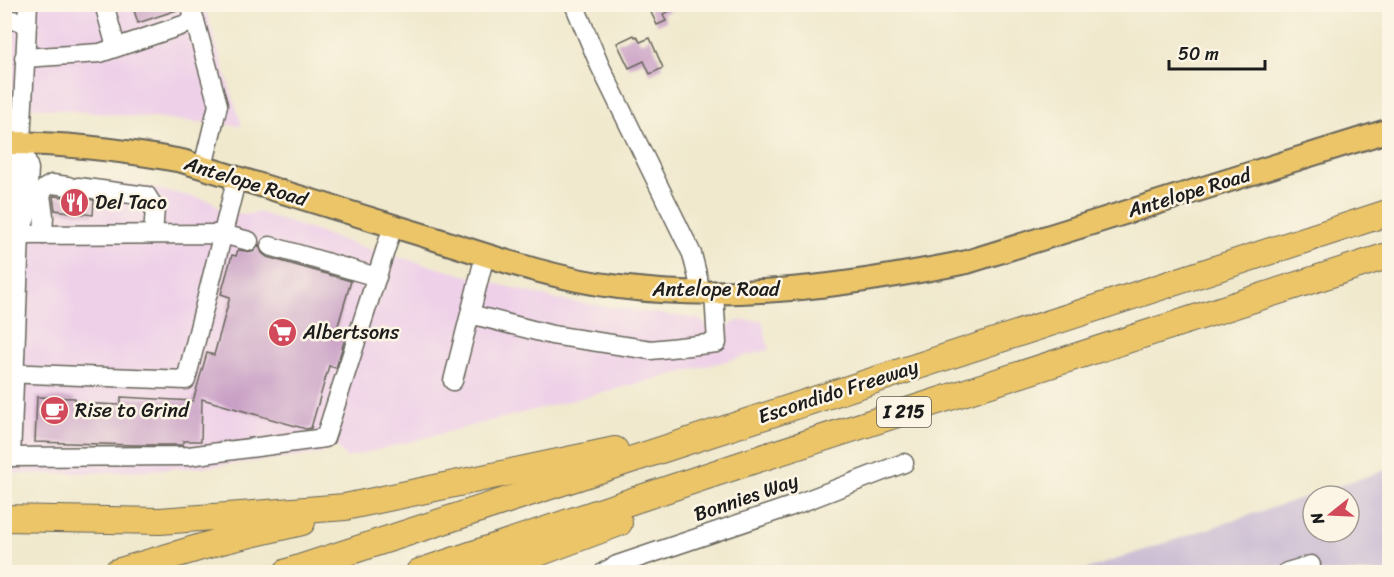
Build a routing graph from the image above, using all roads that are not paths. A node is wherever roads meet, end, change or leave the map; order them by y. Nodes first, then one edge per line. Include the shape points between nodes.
1 (104, 4) edge
2 (573, 4) edge
3 (27, 13) edge
4 (193, 13) edge
5 (4, 20) edge
6 (116, 48) junction
7 (24, 58) junction
8 (1389, 130) edge
9 (13, 142) edge
10 (203, 167) junction
11 (237, 177) junction
12 (1389, 212) edge
13 (393, 226) junction
14 (153, 234) junction
15 (222, 234) junction
16 (43, 235) junction
17 (12, 236) edge
18 (249, 241) dead end
19 (270, 246) dead end
20 (485, 255) junction
21 (1389, 255) edge
22 (377, 277) junction
23 (707, 293) junction
24 (470, 314) junction
25 (9, 373) edge
26 (453, 381) dead end
27 (738, 424) junction
28 (8, 457) edge
29 (748, 462) junction
30 (903, 463) dead end
31 (345, 507) junction
32 (4, 518) edge
33 (1311, 565) dead end
34 (117, 573) edge
35 (287, 573) edge
36 (419, 573) edge
37 (488, 573) edge
38 (603, 573) edge
39 (1287, 573) edge

1 - 6 street
2 - 23 street
3 - 5 street
3 - 7 street
4 - 6 street
4 - 10 street via 218,105
6 - 7 street via 100,53
7 - 9 street
8 - 23 main road, Antelope Road via 967,261 895,276 798,289
9 - 10 main road, Antelope Road via 135,152
9 - 17 street
10 - 11 main road, Antelope Road
11 - 13 main road, Antelope Road
11 - 15 street
12 - 27 highway, Escondido Freeway / I 215
13 - 20 main road, Antelope Road
13 - 22 street
14 - 15 street
14 - 16 street
14 - 16 street via 155,209 147,196 52,184 41,195
15 - 18 street
15 - 25 street via 186,380
16 - 17 street
17 - 25 street
19 - 22 street
20 - 23 main road, Antelope Road via 572,279 619,287
20 - 24 street
21 - 29 highway, Escondido Freeway / I 215
22 - 28 street via 325,438 189,456
23 - 24 street via 717,343 651,350 552,335
24 - 26 street
25 - 28 street
27 - 31 highway
27 - 35 highway, Escondido Freeway / I 215
29 - 36 highway, Escondido Freeway / I 215
29 - 37 highway via 665,507
30 - 38 street, Bonnies Way
31 - 32 highway via 160,521
31 - 34 highway
33 - 39 street

